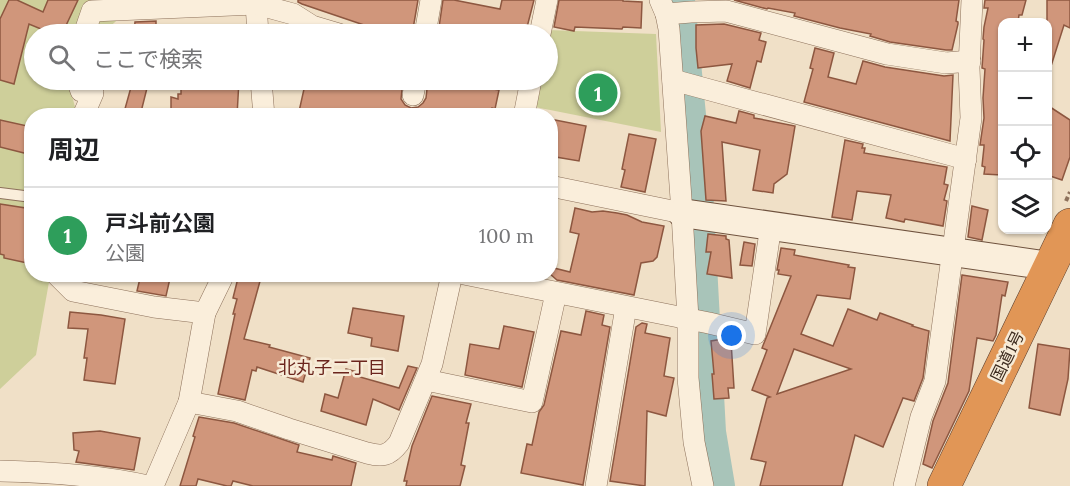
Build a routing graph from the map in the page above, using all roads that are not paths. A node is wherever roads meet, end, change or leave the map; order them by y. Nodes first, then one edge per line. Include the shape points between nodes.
1 (431, 0) edge
2 (547, 0) edge
3 (972, 0) edge
4 (257, 2) edge
5 (663, 7) edge
6 (87, 24) edge
7 (258, 24) edge
8 (309, 24) edge
9 (427, 24) edge
10 (542, 24) edge
11 (970, 61) junction
12 (673, 80) junction
13 (81, 90) edge
14 (262, 90) edge
15 (529, 90) edge
16 (86, 108) edge
17 (263, 108) edge
18 (526, 108) edge
19 (966, 159) junction
20 (558, 188) edge
21 (0, 193) edge
22 (24, 196) edge
23 (682, 213) junction
24 (771, 225) junction
25 (1070, 225) edge
26 (951, 252) junction
27 (1050, 266) junction
28 (64, 282) edge
29 (220, 282) edge
30 (450, 282) edge
31 (513, 282) edge
32 (556, 292) junction
33 (626, 307) junction
34 (205, 313) junction
35 (698, 321) junction
36 (426, 380) junction
37 (189, 402) junction
38 (0, 471) edge
39 (148, 486) edge
40 (153, 486) edge
41 (596, 486) edge
42 (703, 486) edge
43 (904, 486) edge
44 (944, 486) edge

1 - 9 street
2 - 10 street
3 - 11 street
4 - 6 street via 92,11
4 - 7 street
4 - 8 street via 293,14
5 - 11 street via 691,12 726,11 887,54 946,63
5 - 12 street
11 - 19 street via 971,118
12 - 19 street
12 - 23 street
13 - 16 street via 93,93
14 - 17 street
15 - 18 street
19 - 26 street
20 - 23 street
21 - 22 lane
23 - 24 street
23 - 35 street
24 - 26 street
24 - 35 street via 755,334
25 - 27 highway, 国道1号
26 - 27 street
26 - 43 street via 935,381 921,417
27 - 44 highway, 国道1号
28 - 34 street via 73,291
29 - 34 street
30 - 36 street
31 - 32 street
32 - 33 street
32 - 36 street via 532,402
33 - 35 street
33 - 41 street
34 - 37 street
35 - 42 street via 688,378
36 - 37 street via 399,442 393,450 378,456 237,411
37 - 40 street
38 - 39 street via 58,472

